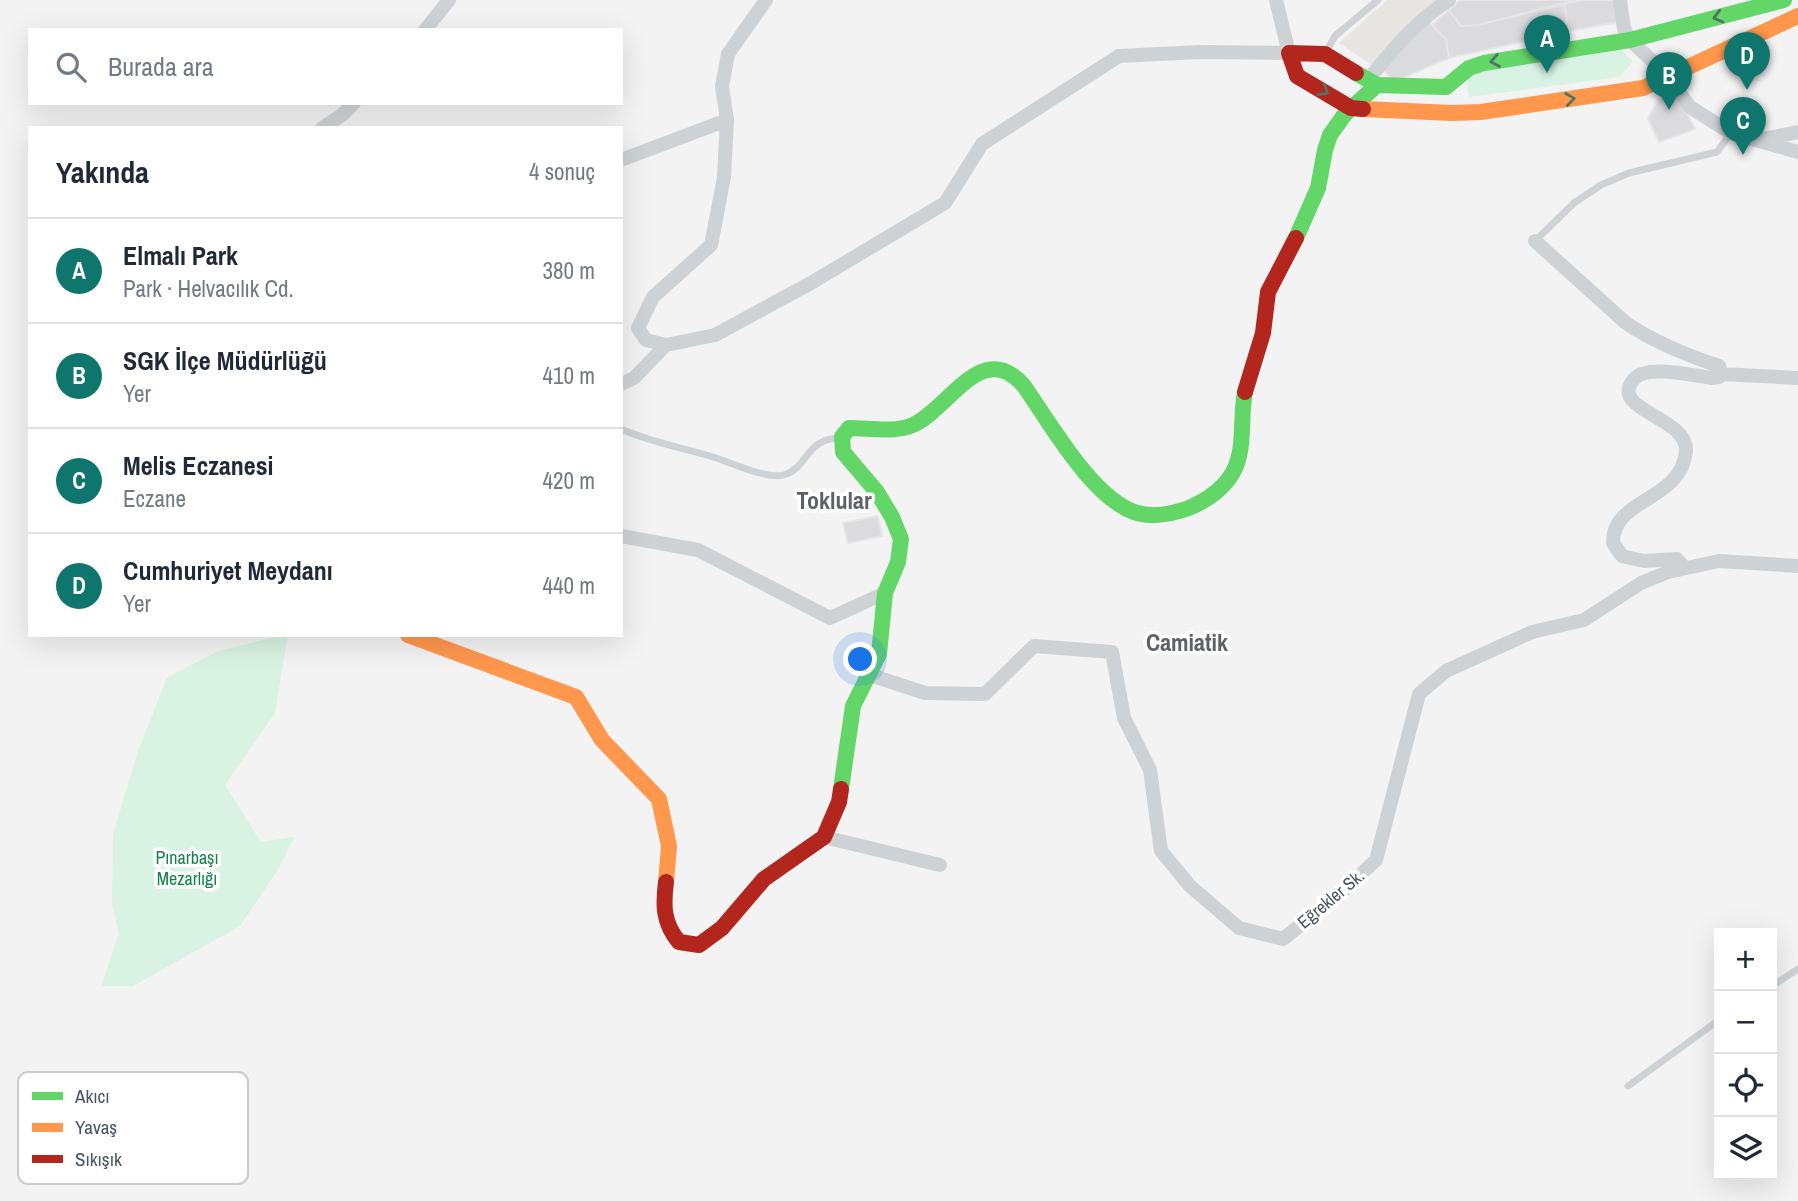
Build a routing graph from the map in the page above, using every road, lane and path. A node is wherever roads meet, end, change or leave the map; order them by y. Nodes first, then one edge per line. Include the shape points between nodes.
1 (449, 0) edge
2 (765, 0) edge
3 (1276, 0) edge
4 (1378, 0) edge
5 (1449, 0) edge
6 (1620, 0) edge
7 (1784, 0) edge
8 (1798, 16) edge
9 (427, 28) edge
10 (1630, 40) junction
11 (1289, 53) junction
12 (1325, 54) junction
13 (1667, 75) junction
14 (1373, 82) junction
15 (352, 105) edge
16 (1351, 108) junction
17 (727, 120) junction
18 (325, 126) edge
19 (1731, 132) junction
20 (1798, 132) edge
21 (1758, 140) junction
22 (1798, 152) edge
23 (623, 159) edge
24 (1535, 241) joint
25 (666, 345) junction
26 (1721, 374) junction
27 (1798, 378) edge
28 (623, 383) edge
29 (623, 430) edge
30 (842, 438) junction
31 (623, 536) edge
32 (1798, 566) edge
33 (1684, 568) junction
34 (886, 593) junction
35 (413, 637) edge
36 (870, 675) junction
37 (824, 837) junction
38 (940, 864) dead end
39 (1798, 969) edge
40 (1777, 983) edge
41 (1714, 1024) edge
42 (1628, 1086) dead end

1 - 9 street
2 - 17 street via 729,54 722,86
3 - 11 street
4 - 12 lane via 1335,36
5 - 14 street via 1399,41
6 - 10 street
7 -> 10 street
8 - 13 street
10 - 13 street
10 -> 14 street via 1484,63 1469,68 1446,87
11 - 12 street
11 -> 16 street via 1297,76
11 - 25 street via 1119,57 982,144 945,203 715,335
12 - 14 street
16 -> 13 street via 1480,112 1643,88
13 - 19 street via 1690,107
14 - 16 street
15 - 18 street
16 - 30 street via 1323,148 1316,194 1266,296 1265,323 1244,391 1242,446 1236,469 1217,492 1182,511 1144,515 1127,510 1090,477 1028,389 1003,370 989,368 977,373 916,423 890,429 849,428
17 - 23 street
17 - 25 street via 724,177 711,245 653,297 638,328 646,340
19 - 21 street
19 - 24 lane via 1717,152 1637,171 1601,185 1574,203
20 - 21 street
21 - 22 street
24 - 26 street via 1626,323 1678,351 1719,366
25 - 28 street
26 - 27 street
26 - 33 street via 1712,379 1650,371 1639,374 1630,385 1636,405 1679,431 1686,449 1675,480 1623,517 1613,544 1622,556 1644,561 1677,559
29 - 30 lane via 770,475 784,475 826,438
30 - 34 street via 843,452 877,492 901,539
31 - 34 street via 698,550 830,618
32 - 33 street via 1719,561
33 - 36 street, Eğrekler Sk. via 1642,583 1584,620 1532,632 1446,671 1419,694 1376,860 1283,939 1240,928 1190,886 1161,851 1150,770 1124,718 1112,652 1034,646 985,694 925,693
34 - 36 street via 879,654
35 - 37 street via 576,697 602,740 659,799 669,846 663,908 679,942 699,945 722,928 764,879
36 - 37 street via 853,706 839,802
37 - 38 street
39 - 40 lane
41 - 42 lane

